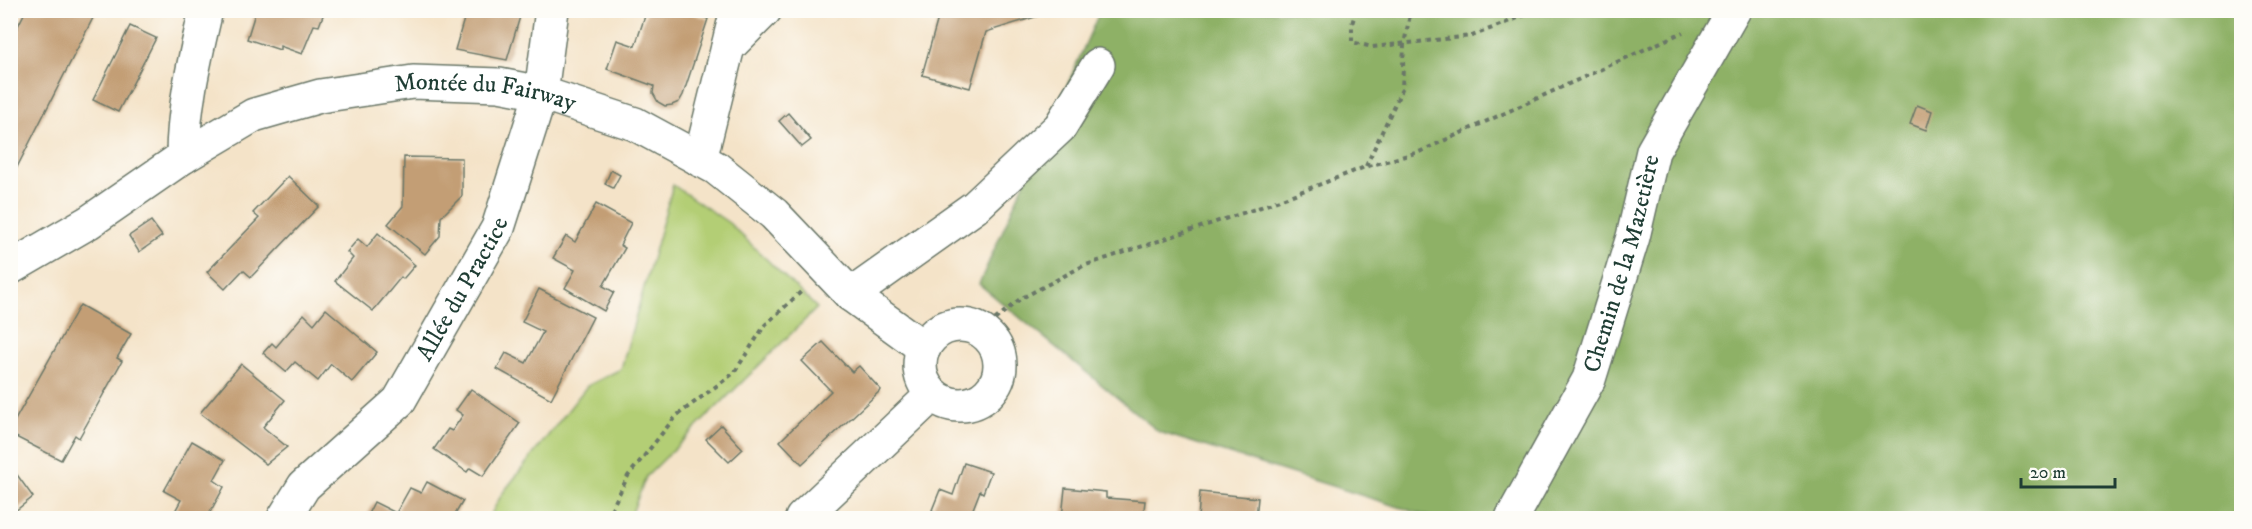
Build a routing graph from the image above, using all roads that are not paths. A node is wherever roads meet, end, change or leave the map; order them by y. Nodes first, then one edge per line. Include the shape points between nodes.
1 (206, 10) edge
2 (552, 10) edge
3 (737, 10) edge
4 (765, 10) edge
5 (1734, 10) edge
6 (728, 47) junction
7 (1098, 65) dead end
8 (541, 93) junction
9 (183, 157) junction
10 (700, 160) junction
11 (10, 268) edge
12 (851, 295) junction
13 (924, 348) junction
14 (932, 395) junction
15 (284, 519) edge
16 (802, 519) edge
17 (1512, 519) edge

1 - 9 street via 186,117
2 - 8 street, Allée du Practice
3 - 6 street
4 - 6 street
5 - 17 street, Chemin de la Mazetière via 1653,151 1633,237 1589,380
6 - 10 street
7 - 12 street via 1060,127 975,207
8 - 9 street, Montée du Fairway via 500,85 413,82 320,96 254,115
8 - 10 street, Montée du Fairway via 635,124
8 - 15 street, Allée du Practice via 498,228 399,401 304,486
9 - 11 street, Montée du Fairway via 88,222
10 - 12 street, Montée du Fairway via 774,214
12 - 13 street, Montée du Fairway
13 - 14 street via 921,373
13 - 14 street via 943,329 969,326 991,340 999,358 998,378 992,390 976,402 956,406
14 - 16 street

